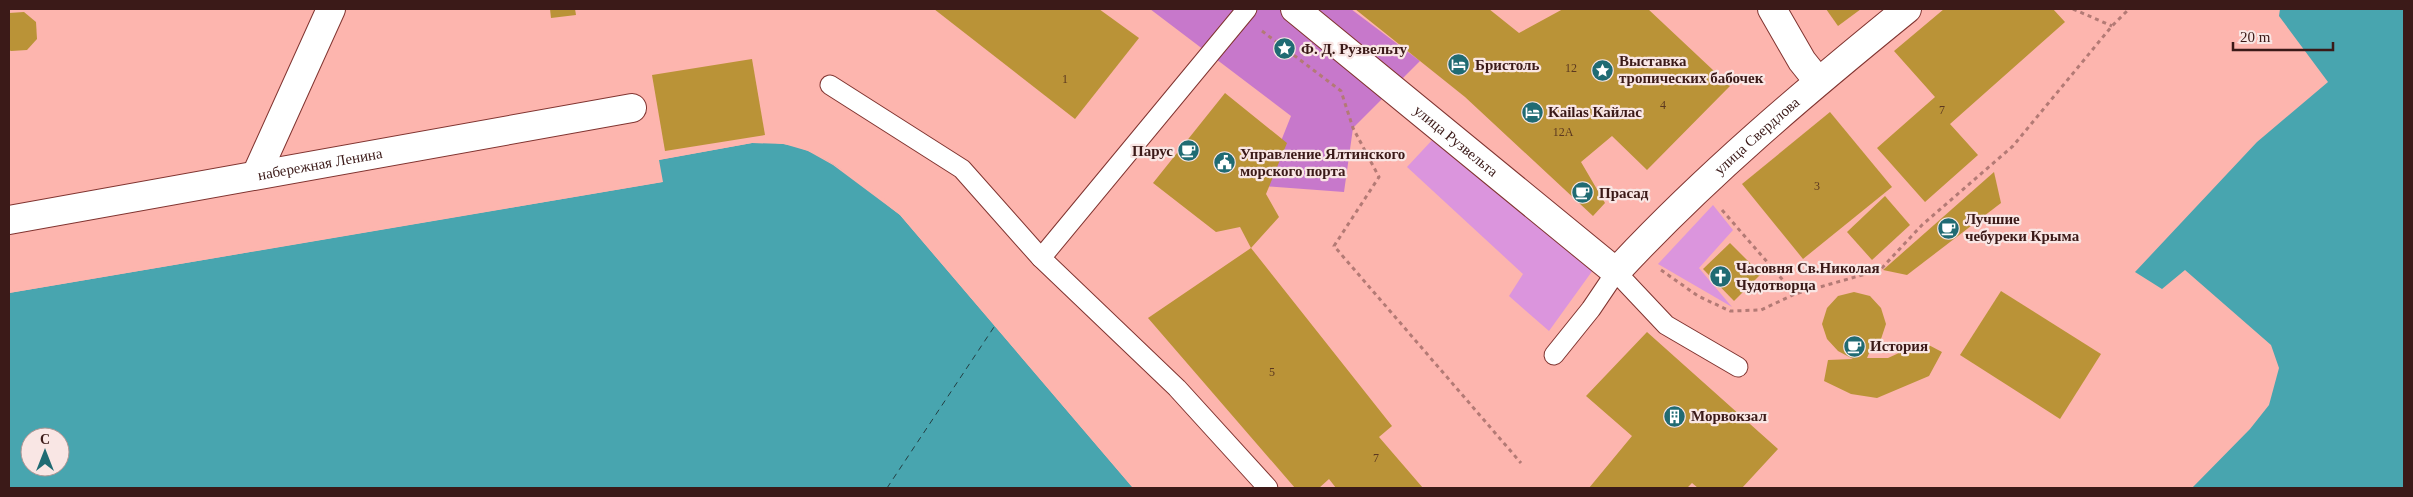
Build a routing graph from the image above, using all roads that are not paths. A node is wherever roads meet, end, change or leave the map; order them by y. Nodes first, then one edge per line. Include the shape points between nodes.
1 (331, 9) edge
2 (1295, 9) edge
3 (1772, 9) edge
4 (1907, 9) edge
5 (1244, 12) edge
6 (1818, 81) junction
7 (830, 85) dead end
8 (632, 108) dead end
9 (256, 176) junction
10 (9, 220) edge
11 (1041, 258) junction
12 (1624, 263) junction
13 (1554, 355) dead end
14 (1738, 366) dead end
15 (1268, 488) edge

1 - 9 street
2 - 12 street, улица Рузвельта
3 - 6 street via 1802,61
4 - 6 street, улица Свердлова
5 - 11 lane
6 - 12 street, улица Свердлова via 1700,186
7 - 11 lane via 962,169
8 - 9 street, набережная Ленина
9 - 10 street, набережная Ленина
11 - 15 lane via 1177,388
12 - 13 lane
12 - 14 lane via 1666,325

